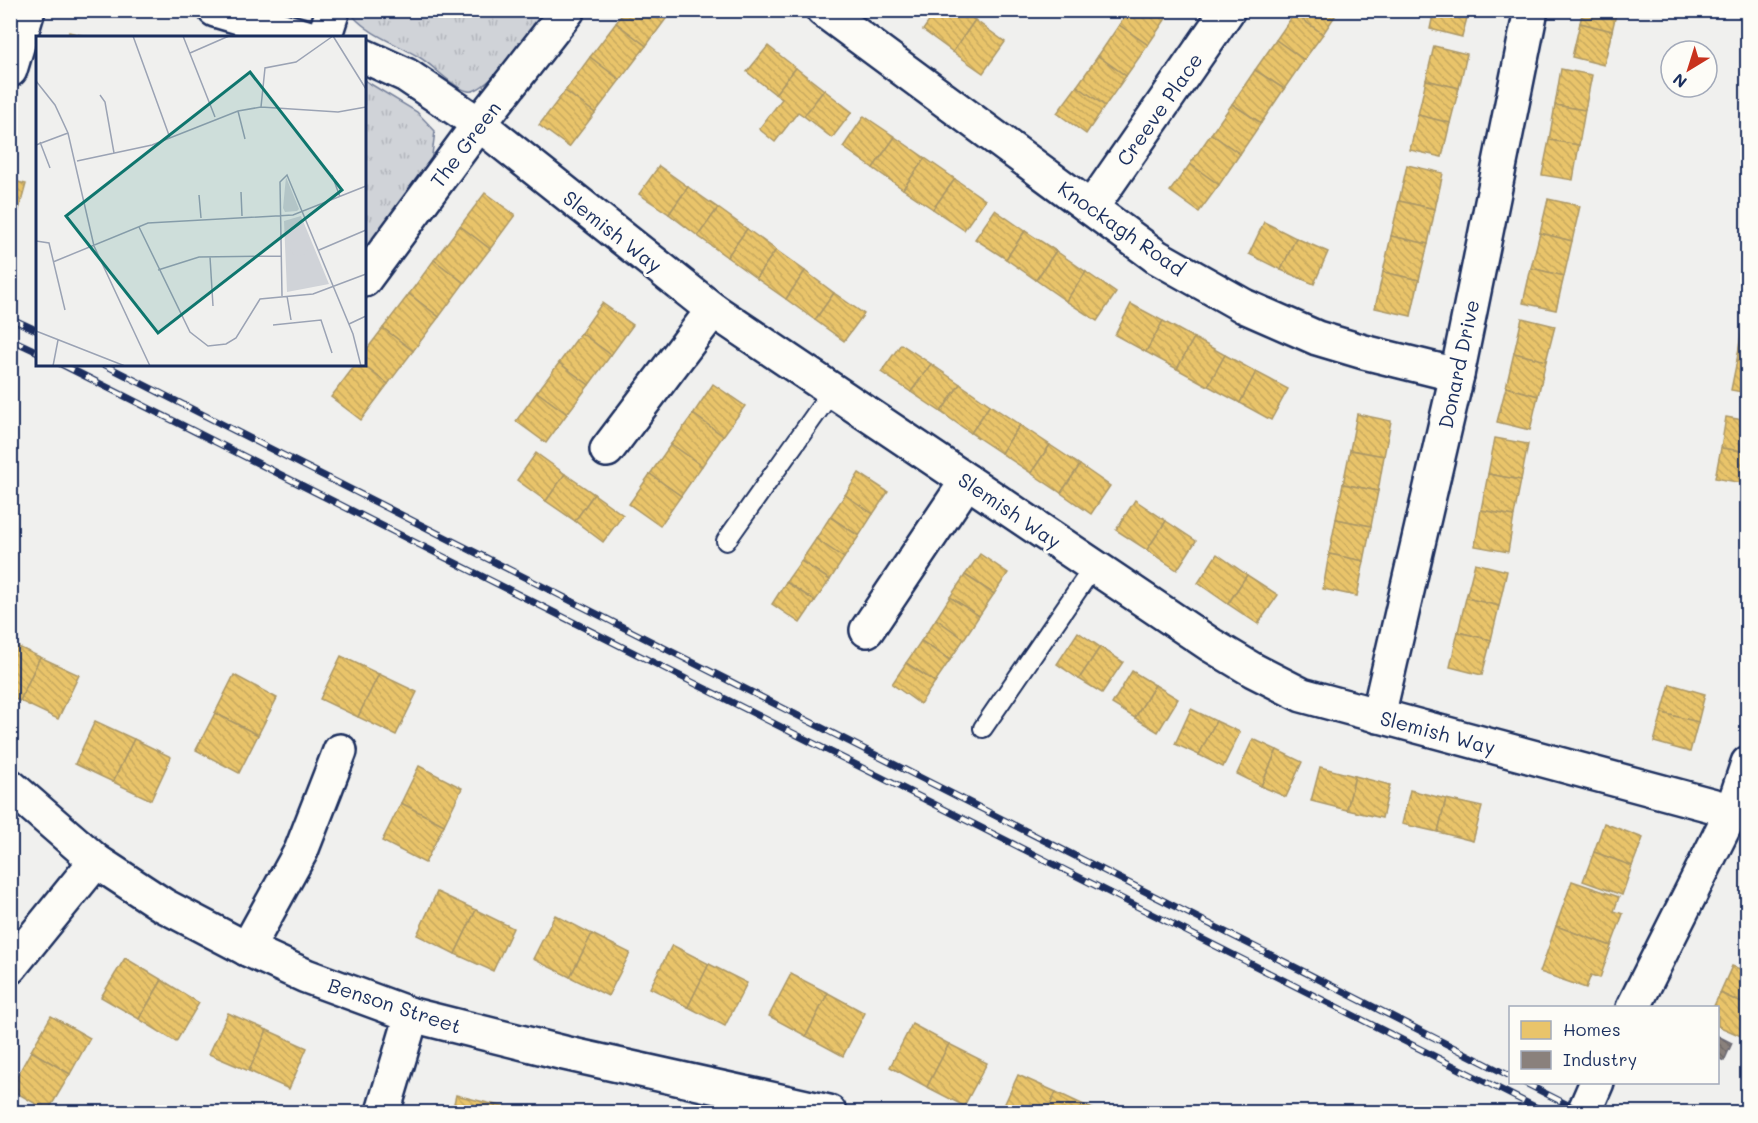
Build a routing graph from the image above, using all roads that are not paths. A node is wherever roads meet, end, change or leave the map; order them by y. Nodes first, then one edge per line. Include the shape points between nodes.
1 (28, 10) edge
2 (215, 10) edge
3 (333, 10) edge
4 (568, 10) edge
5 (823, 10) edge
6 (1228, 10) edge
7 (1531, 10) edge
8 (303, 36) edge
9 (325, 36) edge
10 (366, 57) edge
11 (10, 70) edge
12 (479, 124) junction
13 (1091, 208) junction
14 (366, 277) edge
15 (713, 310) junction
16 (1457, 375) junction
17 (832, 391) junction
18 (607, 450) dead end
19 (967, 482) junction
20 (726, 541) dead end
21 (1094, 566) junction
22 (867, 630) dead end
23 (1378, 716) junction
24 (983, 728) dead end
25 (340, 751) dead end
26 (1748, 763) edge
27 (10, 786) edge
28 (1740, 813) edge
29 (96, 861) junction
30 (247, 949) junction
31 (10, 967) edge
32 (1634, 1006) edge
33 (412, 1015) junction
34 (1598, 1084) edge
35 (778, 1108) edge
36 (382, 1113) edge
37 (829, 1113) edge
38 (1584, 1113) edge

1 - 11 street
2 - 8 street
3 - 9 street
4 - 12 street, The Green
5 - 13 street, Knockagh Road
6 - 13 street, Creeve Place
7 - 16 street, Donard Drive
10 - 12 street, Slemish Way via 406,75
12 - 14 street, The Green
12 - 15 street, Slemish Way
13 - 16 street, Knockagh Road via 1157,257 1244,306 1317,339
15 - 17 street, Slemish Way
15 - 18 street
16 - 23 street, Donard Drive
17 - 19 street, Slemish Way
17 - 20 lane
19 - 21 street, Slemish Way
19 - 22 street
21 - 23 street, Slemish Way via 1252,670 1302,695
21 - 24 lane
23 - 28 street, Slemish Way
25 - 30 street via 301,851
26 - 28 street
27 - 29 street, Benson Street
28 - 32 street
29 - 30 street, Benson Street via 163,905
29 - 31 street
30 - 33 street, Benson Street via 306,976
33 - 35 street, Benson Street
33 - 36 street
34 - 38 street
35 - 37 street, Benson Street

